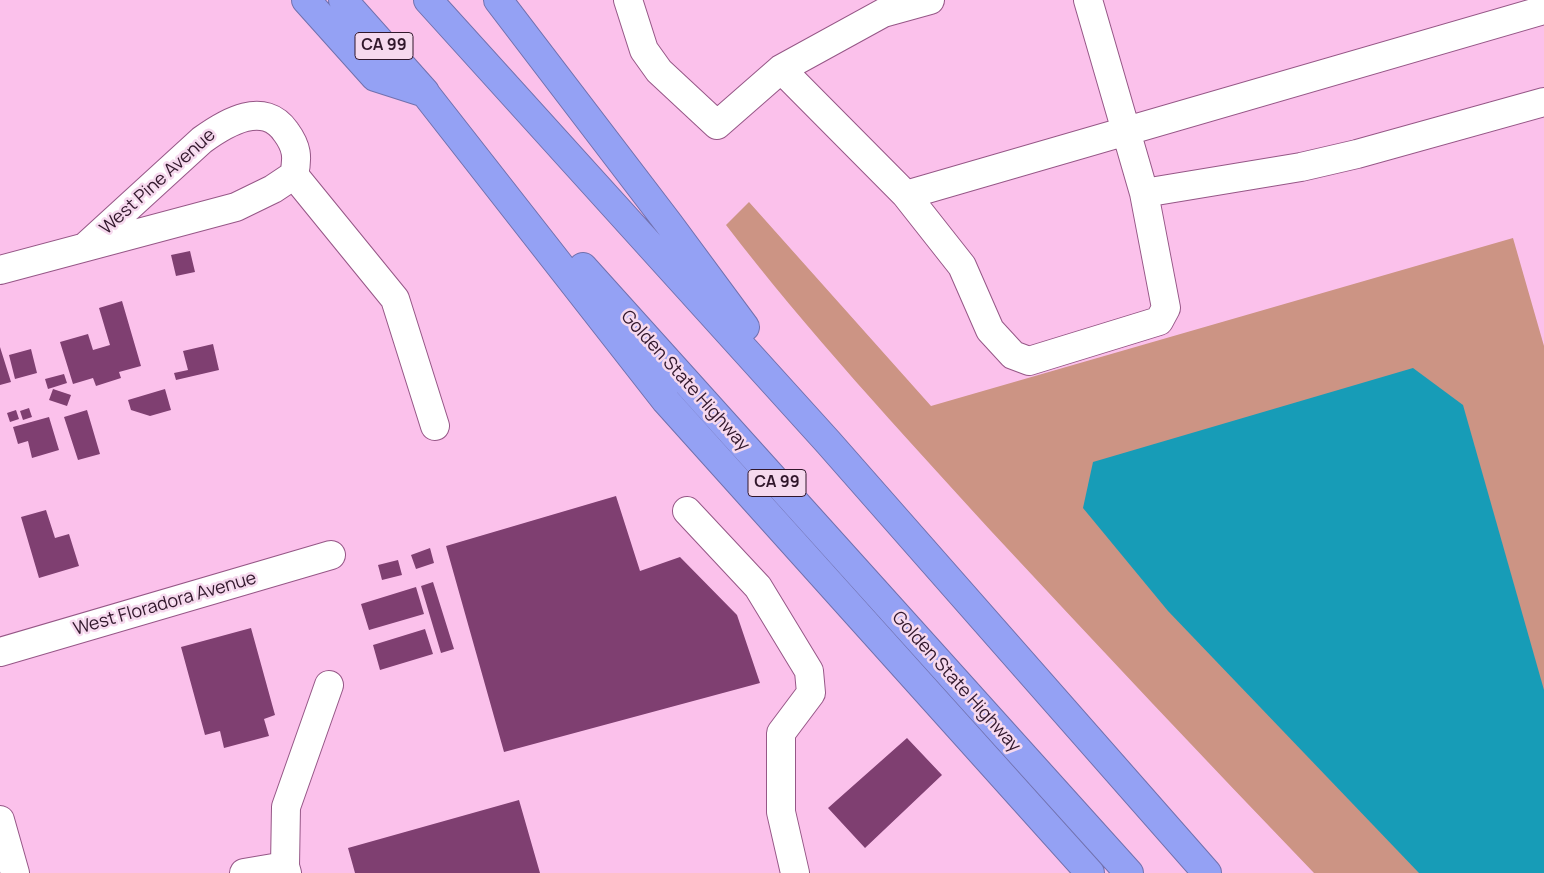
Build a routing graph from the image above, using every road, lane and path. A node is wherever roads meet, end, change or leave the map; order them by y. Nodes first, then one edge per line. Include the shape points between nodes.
1 (306, 0) edge
2 (343, 0) edge
3 (428, 0) edge
4 (498, 0) edge
5 (628, 0) edge
6 (1088, 0) edge
7 (926, 1) edge
8 (1544, 10) edge
9 (781, 69) junction
10 (425, 92) junction
11 (1544, 102) edge
12 (1126, 132) junction
13 (294, 175) junction
14 (1144, 193) junction
15 (906, 195) junction
16 (86, 246) junction
17 (0, 270) edge
18 (435, 426) dead end
19 (828, 442) junction
20 (687, 511) dead end
21 (331, 555) dead end
22 (0, 652) edge
23 (329, 685) dead end
24 (0, 820) edge
25 (1174, 837) junction
26 (792, 864) edge
27 (286, 870) edge
28 (15, 873) edge
29 (244, 873) edge
30 (1090, 873) edge
31 (1129, 873) edge
32 (1207, 873) edge
33 (1214, 873) edge

1 - 10 highway via 375,77
2 - 10 highway, Golden State Highway / CA 99
3 - 19 highway
4 - 19 highway via 670,224
5 - 9 street via 644,50 659,71 717,124
6 - 12 street
7 - 9 street via 883,13
8 - 12 street
9 - 15 street
10 - 30 highway via 666,401
10 - 31 highway, Golden State Highway / CA 99
11 - 14 street via 1301,167
12 - 14 street
12 - 15 street
13 - 16 street, West Pine Avenue via 236,207
13 - 16 street, West Pine Avenue via 296,146 280,122 265,116 245,116 202,140
13 - 18 street via 395,299
14 - 15 street via 1166,308 1159,321 1029,361 1013,355 990,330 962,266
16 - 17 street, West Pine Avenue
19 - 25 highway
20 - 26 street via 758,587 808,671 811,693 781,733 781,812
21 - 22 street, West Floradora Avenue
23 - 27 street via 286,807
24 - 28 street
25 - 32 highway
25 - 33 highway
27 - 29 street

